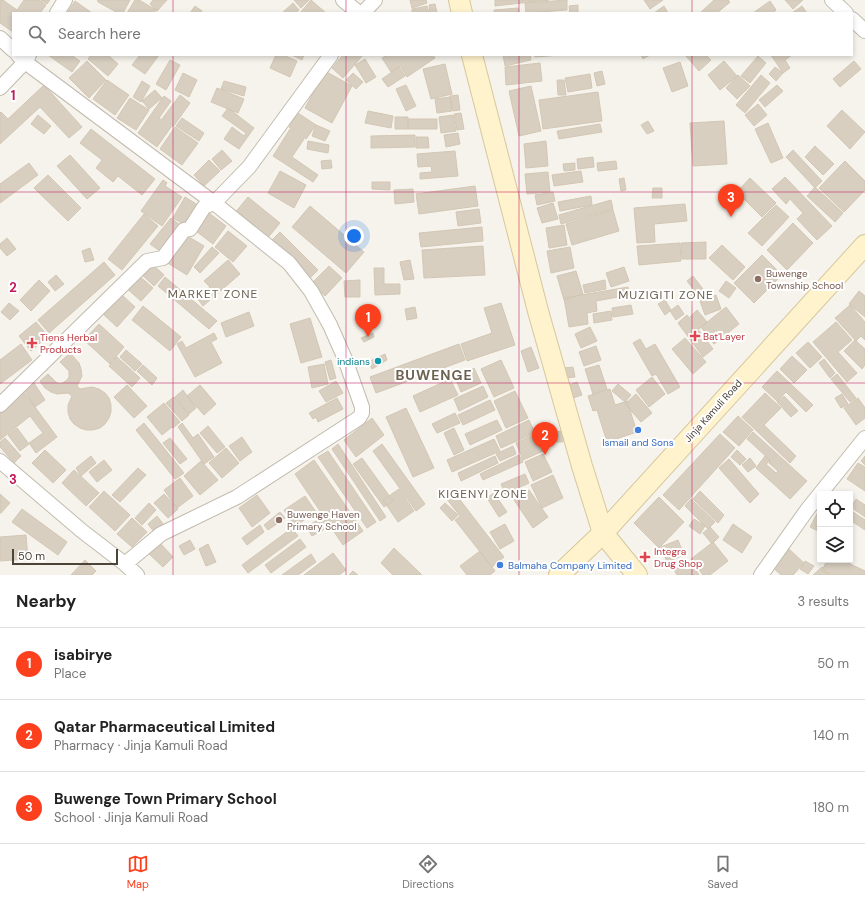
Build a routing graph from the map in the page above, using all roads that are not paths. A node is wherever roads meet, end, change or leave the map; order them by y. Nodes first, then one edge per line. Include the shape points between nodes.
1 (65, 0) edge
2 (343, 0) edge
3 (375, 0) edge
4 (459, 0) edge
5 (832, 0) edge
6 (58, 12) edge
7 (358, 12) edge
8 (364, 12) edge
9 (462, 12) edge
10 (845, 12) edge
11 (853, 20) edge
12 (865, 31) edge
13 (0, 38) edge
14 (12, 49) edge
15 (330, 56) edge
16 (472, 56) edge
17 (24, 57) edge
18 (0, 88) edge
19 (214, 203) junction
20 (865, 245) edge
21 (0, 405) edge
22 (865, 438) edge
23 (0, 461) edge
24 (603, 533) junction
25 (125, 564) junction
26 (137, 575) edge
27 (559, 575) edge
28 (637, 575) edge
29 (761, 575) edge

1 - 6 street
2 - 7 street
3 - 8 street
4 - 9 main road
5 - 10 street
11 - 12 street
13 - 14 street
15 - 19 street via 248,167
16 - 24 main road via 538,311
17 - 18 street
17 - 19 street
19 - 21 street via 204,207 190,229 184,230 163,258 147,261
19 - 25 street via 289,263 311,290 330,324 345,359 362,413 359,418 237,497 162,534
20 - 24 main road, Jinja Kamuli Road
22 - 29 street via 807,510
23 - 25 street
24 - 27 main road, Jinja Kamuli Road
24 - 28 main road
25 - 26 street

